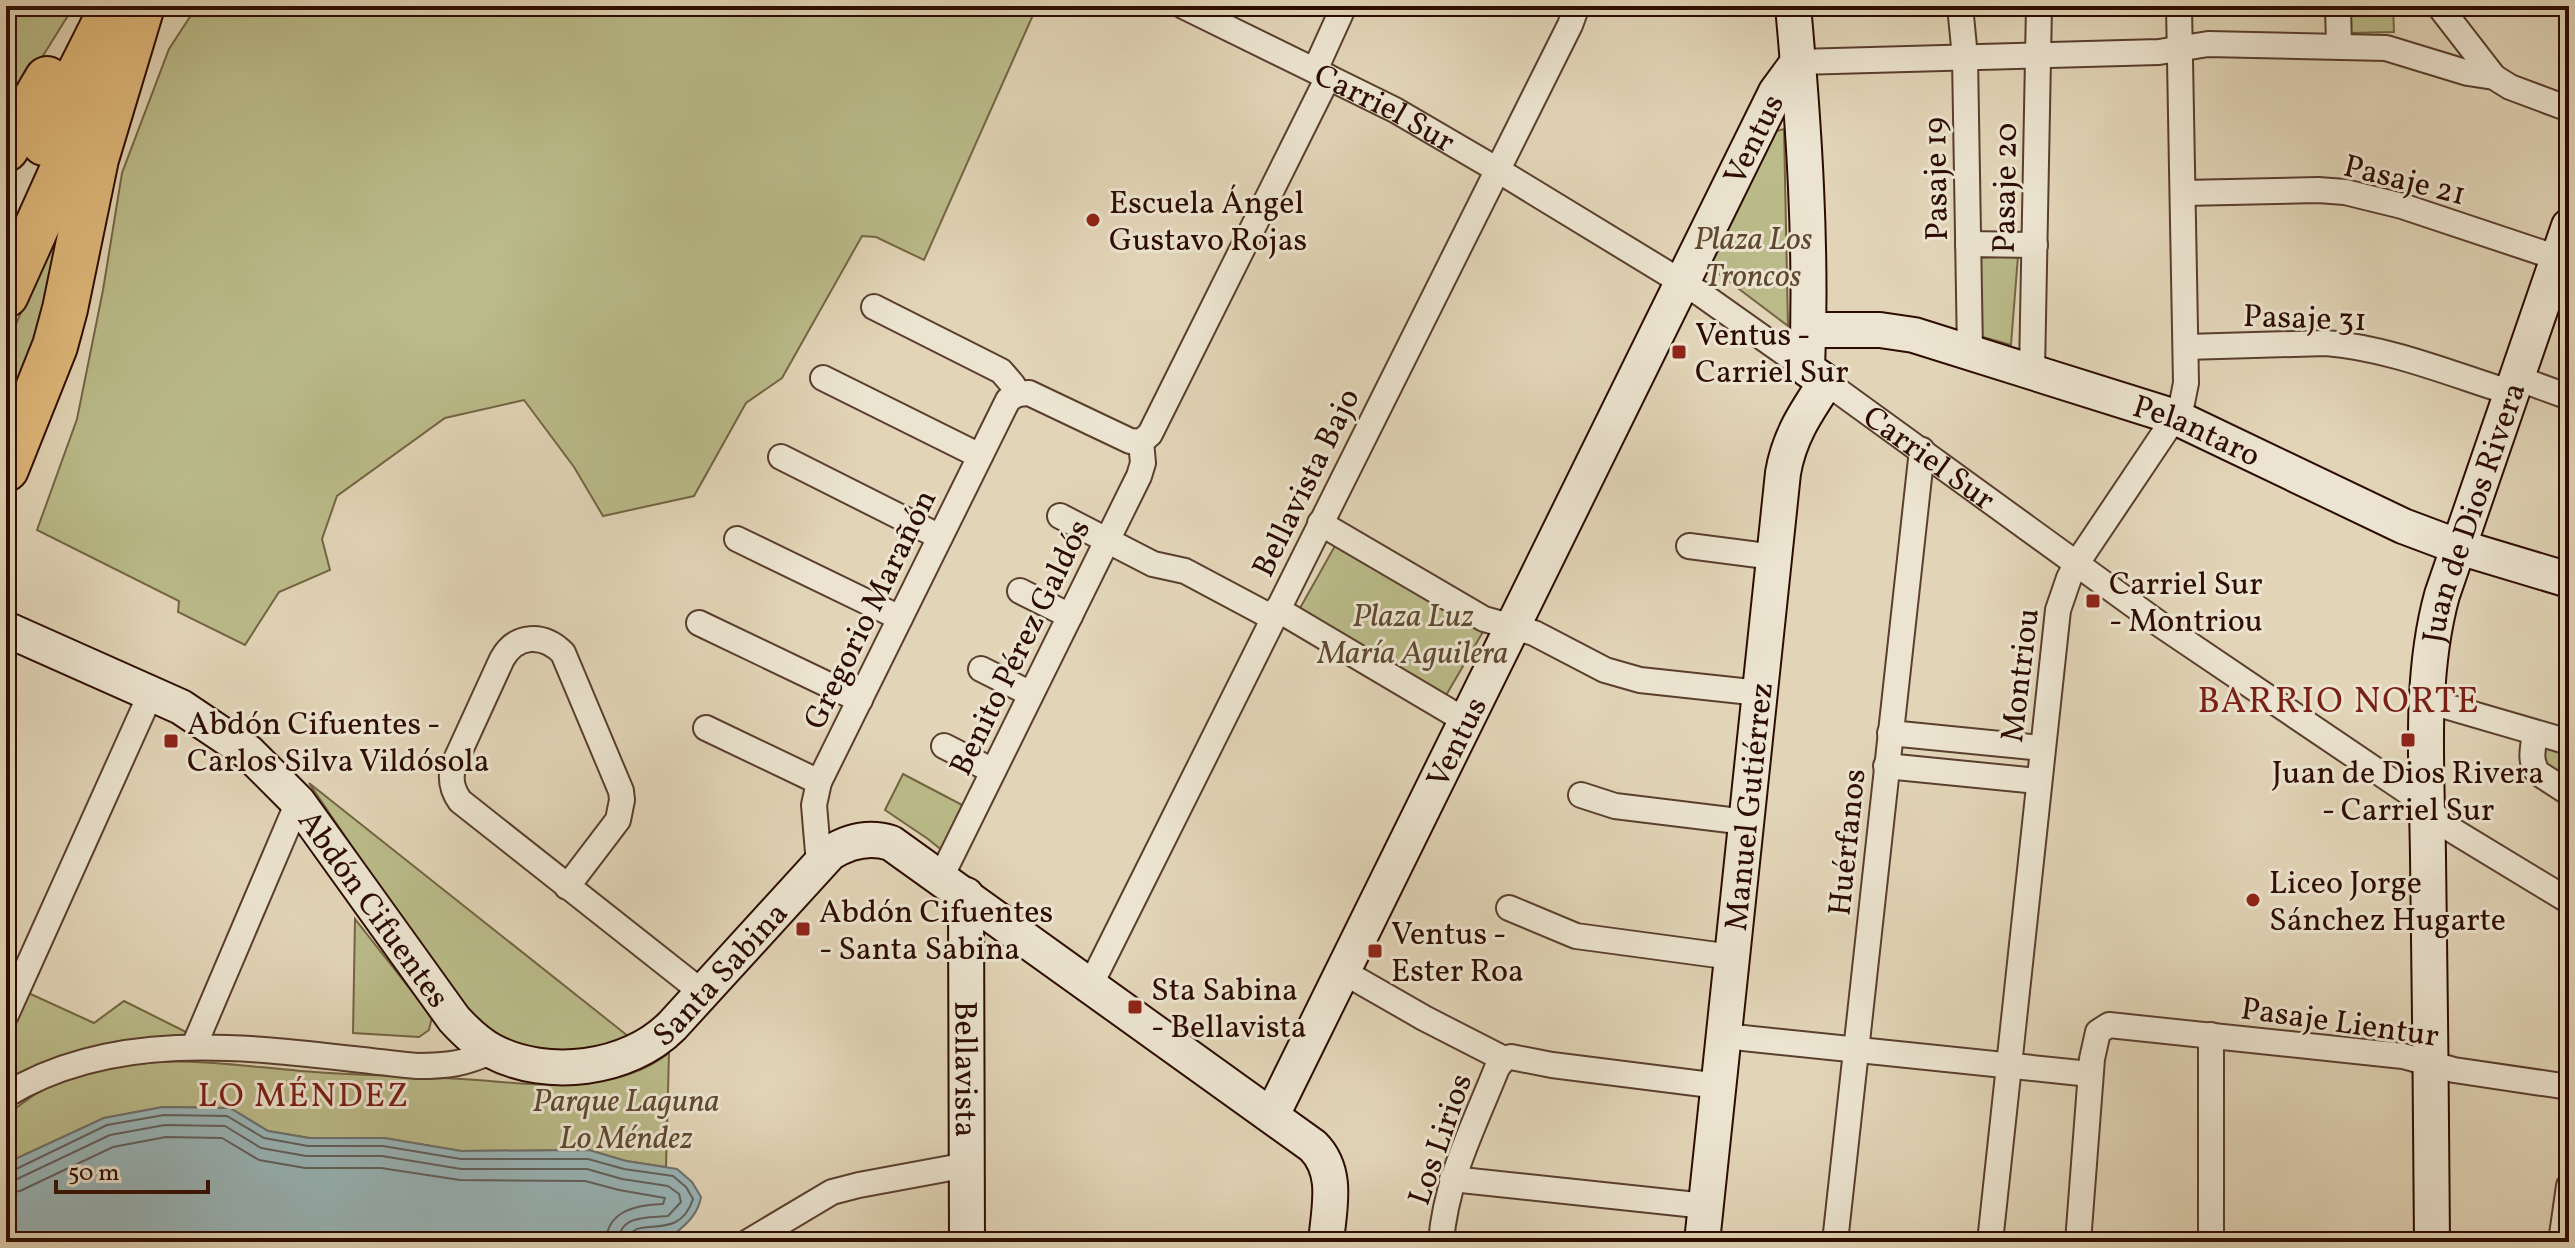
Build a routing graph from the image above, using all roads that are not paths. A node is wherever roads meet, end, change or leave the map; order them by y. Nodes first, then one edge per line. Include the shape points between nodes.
1 (93, 6) edge
2 (113, 6) edge
3 (142, 6) edge
4 (1183, 6) edge
5 (1344, 6) edge
6 (1577, 6) edge
7 (1793, 6) edge
8 (1960, 6) edge
9 (2039, 6) edge
10 (2179, 6) edge
11 (2338, 6) edge
12 (2439, 6) edge
13 (2339, 46) junction
14 (2180, 48) junction
15 (2038, 55) junction
16 (1965, 57) junction
17 (1798, 62) junction
18 (1322, 74) junction
19 (2494, 77) junction
20 (2569, 109) edge
21 (6, 149) edge
22 (1496, 169) junction
23 (2183, 193) junction
24 (6, 227) edge
25 (2564, 242) edge
26 (1968, 244) junction
27 (2035, 245) junction
28 (1682, 284) junction
29 (6, 295) edge
30 (874, 307) dead end
31 (1809, 330) junction
32 (2186, 347) junction
33 (1970, 352) junction
34 (2032, 371) junction
35 (1817, 376) junction
36 (823, 378) dead end
37 (2514, 385) junction
38 (1017, 394) junction
39 (2569, 397) edge
40 (2175, 417) junction
41 (1141, 442) junction
42 (1922, 450) junction
43 (980, 456) junction
44 (781, 457) dead end
45 (6, 469) edge
46 (1060, 516) dead end
47 (1320, 523) junction
48 (940, 537) junction
49 (737, 539) dead end
50 (1107, 540) junction
51 (1689, 546) dead end
52 (2459, 547) junction
53 (1774, 557) junction
54 (2077, 563) junction
55 (2569, 580) edge
56 (1020, 591) dead end
57 (1275, 614) junction
58 (1070, 616) junction
59 (900, 618) junction
60 (699, 623) dead end
61 (1512, 628) junction
62 (6, 629) edge
63 (981, 669) dead end
64 (151, 693) junction
65 (1760, 693) junction
66 (1031, 694) junction
67 (860, 700) junction
68 (2428, 701) junction
69 (1466, 721) junction
70 (706, 728) dead end
71 (1890, 733) junction
72 (2535, 734) junction
73 (2569, 742) edge
74 (944, 746) dead end
75 (2042, 748) junction
76 (1886, 766) junction
77 (993, 771) junction
78 (2038, 781) junction
79 (819, 782) junction
80 (2569, 793) edge
81 (1581, 795) dead end
82 (298, 802) junction
83 (2428, 809) junction
84 (1746, 822) junction
85 (819, 864) junction
86 (953, 886) junction
87 (567, 887) junction
88 (2569, 901) edge
89 (1509, 908) dead end
90 (1732, 957) junction
91 (1342, 971) junction
92 (12, 985) edge
93 (1090, 986) junction
94 (703, 993) junction
95 (6, 1015) edge
96 (2211, 1035) junction
97 (1724, 1036) junction
98 (1857, 1042) junction
99 (194, 1046) junction
100 (492, 1051) junction
101 (2009, 1058) junction
102 (1504, 1059) junction
103 (2430, 1063) junction
104 (2091, 1066) junction
105 (1719, 1086) junction
106 (2569, 1087) edge
107 (6, 1095) edge
108 (1272, 1115) junction
109 (967, 1165) junction
110 (1452, 1179) junction
111 (2569, 1186) edge
112 (1706, 1206) junction
113 (748, 1242) edge
114 (967, 1242) edge
115 (1326, 1242) edge
116 (1441, 1242) edge
117 (1702, 1242) edge
118 (1835, 1242) edge
119 (1990, 1242) edge
120 (2078, 1242) edge
121 (2211, 1242) edge
122 (2432, 1242) edge
123 (2561, 1242) edge

1 - 21 highway
2 - 24 highway
3 - 29 highway
3 - 45 highway via 96,159 55,346
4 - 18 street, Carriel Sur
5 - 18 street
6 - 22 street, Bellavista Bajo
7 - 17 street
8 - 16 street, Pasaje 19
9 - 15 street, Pasaje 20
10 - 14 street, Montriou
11 - 13 street
12 - 19 street
13 - 14 street
13 - 19 street via 2386,48
14 - 15 street
14 - 23 street, Montriou
15 - 16 street
15 - 27 street, Pasaje 20
16 - 17 street
16 - 26 street, Pasaje 19
17 - 28 street, Ventus via 1776,92
17 - 31 street
18 - 22 street, Carriel Sur
18 - 41 street via 1150,434
19 - 20 street
22 - 28 street, Carriel Sur
22 - 47 street, Bellavista Bajo
23 - 25 street, Pasaje 21 via 2345,192
23 - 32 street, Montriou
25 - 37 street, Juan de Dios Rivera
26 - 27 street
26 - 33 street, Pasaje 19
27 - 34 street, Pasaje 20
28 - 35 street, Carriel Sur
28 - 61 street, Ventus
30 - 38 street via 1001,371
31 - 33 street, Pelantaro via 1896,332
31 - 35 street
32 - 37 street, Pasaje 31 via 2347,345
32 - 40 street, Montriou via 2186,383
33 - 34 street, Pelantaro
34 - 40 street, Pelantaro
35 - 42 street, Carriel Sur
35 - 53 street, Manuel Gutiérrez via 1789,444
36 - 43 street
37 - 39 street, Pasaje 31
37 - 52 street, Juan de Dios Rivera
38 - 41 street via 1029,393
38 - 43 street, Gregorio Marañón via 1008,400
40 - 52 street, Pelantaro via 2403,526
40 - 54 street, Montriou
41 - 50 street, Benito Pérez Galdós via 1141,469
42 - 54 street, Carriel Sur
42 - 71 street, Huérfanos
43 - 48 street, Gregorio Marañón
44 - 48 street
46 - 50 street
47 - 57 street, Bellavista Bajo
47 - 61 street via 1484,619
48 - 59 street, Gregorio Marañón
49 - 59 street
50 - 57 street
50 - 58 street, Benito Pérez Galdós
51 - 53 street
52 - 55 street, Pelantaro
52 - 68 street, Juan de Dios Rivera via 2436,619
53 - 65 street, Manuel Gutiérrez
54 - 75 street, Montriou via 2055,626
54 - 83 street, Carriel Sur
56 - 58 street
57 - 69 street
57 - 93 street, Bellavista Bajo
58 - 66 street, Benito Pérez Galdós
59 - 67 street, Gregorio Marañón
60 - 67 street
61 - 65 street via 1534,633 1622,676
61 - 69 street, Ventus
62 - 64 street, Abdón Cifuentes
63 - 66 street
64 - 82 street, Abdón Cifuentes via 225,734
64 - 92 street
65 - 84 street, Manuel Gutiérrez
66 - 77 street, Benito Pérez Galdós
67 - 79 street, Gregorio Marañón
68 - 72 street
68 - 83 street, Juan de Dios Rivera
69 - 91 street, Ventus
70 - 79 street
71 - 75 street
71 - 76 street, Huérfanos
72 - 73 street
72 - 80 street via 2534,768
74 - 77 street
75 - 78 street, Montriou
76 - 78 street
76 - 98 street, Huérfanos
77 - 86 street, Benito Pérez Galdós
78 - 101 street, Montriou
79 - 85 street, Gregorio Marañón via 814,805
81 - 84 street via 1615,806
82 - 99 street
82 - 100 street, Abdón Cifuentes via 454,1019
83 - 88 street, Carriel Sur via 2452,830
83 - 103 street, Juan de Dios Rivera
84 - 90 street, Manuel Gutiérrez
85 - 86 street, Santa Sabina via 847,844 880,840 898,846
85 - 94 street, Santa Sabina
86 - 93 street, Santa Sabina
86 - 109 street, Bellavista
87 - 87 street via 460,801 452,786 453,766 502,659 525,639 542,639 563,653 621,791 618,820
87 - 94 street
89 - 90 street via 1576,936
90 - 97 street, Manuel Gutiérrez
91 - 102 street
91 - 108 street, Ventus
92 - 95 street
93 - 108 street, Santa Sabina
94 - 100 street, Santa Sabina via 663,1035 620,1059 561,1066
96 - 103 street, Pasaje Lientur
96 - 104 street, Pasaje Lientur via 2103,1028
96 - 121 street
97 - 98 street
97 - 105 street, Manuel Gutiérrez
98 - 101 street
98 - 118 street, Huérfanos
99 - 100 street via 417,1066 467,1063
99 - 107 street via 124,1053 70,1067
101 - 104 street
101 - 119 street, Montriou
102 - 105 street
102 - 110 street, Los Lirios
103 - 106 street, Pasaje Lientur
103 - 122 street, Juan de Dios Rivera
104 - 120 street
105 - 112 street, Manuel Gutiérrez
108 - 115 street via 1313,1146 1327,1165 1331,1190
109 - 113 street via 832,1192
109 - 114 street, Bellavista
110 - 112 street
110 - 116 street, Los Lirios
111 - 123 street
112 - 117 street, Manuel Gutiérrez

